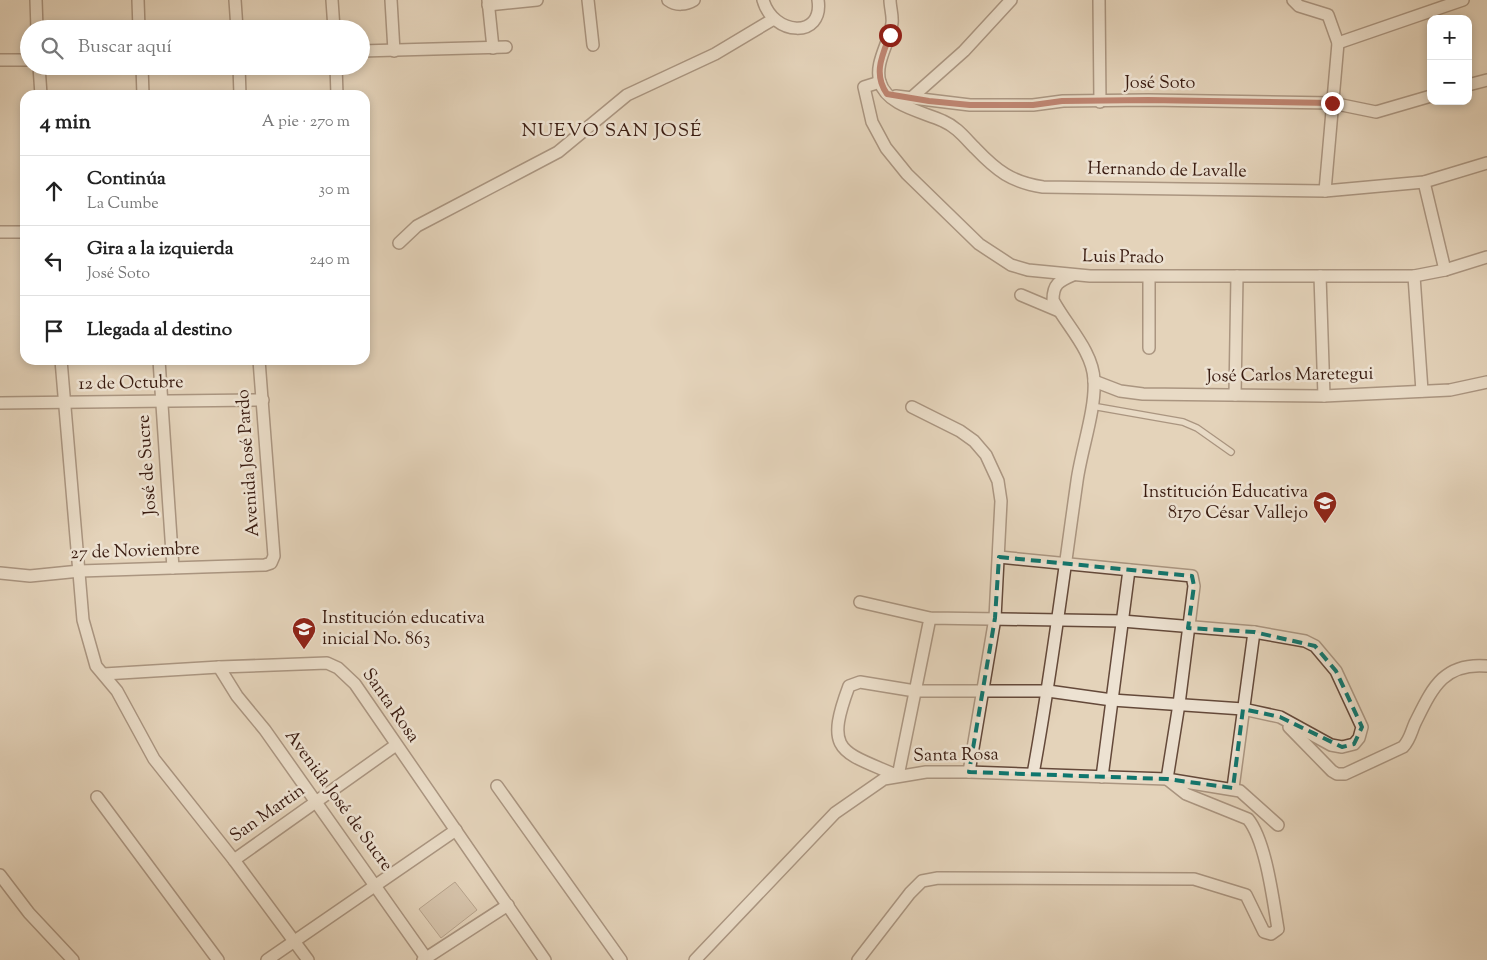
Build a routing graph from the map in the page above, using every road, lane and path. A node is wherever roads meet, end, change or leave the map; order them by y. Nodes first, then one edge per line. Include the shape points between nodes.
1 (36, 0) edge
2 (138, 0) edge
3 (235, 0) edge
4 (332, 0) edge
5 (391, 0) edge
6 (537, 0) edge
7 (588, 0) edge
8 (668, 0) edge
9 (763, 0) edge
10 (818, 0) edge
11 (890, 0) edge
12 (1011, 0) edge
13 (1099, 0) edge
14 (1293, 0) edge
15 (1463, 0) edge
16 (692, 1) edge
17 (488, 2) edge
18 (37, 20) edge
19 (139, 20) edge
20 (236, 20) edge
21 (333, 20) edge
22 (772, 20) junction
23 (1338, 44) junction
24 (593, 46) dead end
25 (493, 48) junction
26 (506, 48) dead end
27 (370, 51) edge
28 (394, 51) junction
29 (0, 60) edge
30 (20, 60) edge
31 (40, 75) edge
32 (142, 75) edge
33 (239, 75) edge
34 (336, 75) edge
35 (1487, 80) edge
36 (880, 82) junction
37 (1472, 84) edge
38 (41, 90) edge
39 (143, 90) edge
40 (240, 90) edge
41 (337, 90) edge
42 (887, 94) junction
43 (1427, 97) edge
44 (910, 99) junction
45 (1100, 102) junction
46 (1332, 103) junction
47 (1487, 163) edge
48 (1424, 182) junction
49 (1325, 191) junction
50 (0, 232) edge
51 (20, 232) edge
52 (399, 243) dead end
53 (1486, 261) edge
54 (1445, 270) junction
55 (1074, 274) junction
56 (1237, 276) junction
57 (1320, 276) junction
58 (1414, 276) junction
59 (1149, 277) junction
60 (1021, 295) dead end
61 (1059, 311) junction
62 (1149, 348) dead end
63 (61, 365) edge
64 (159, 365) edge
65 (260, 365) edge
66 (1094, 381) junction
67 (1487, 382) edge
68 (1422, 391) junction
69 (1235, 395) junction
70 (1324, 396) junction
71 (263, 400) junction
72 (161, 401) junction
73 (64, 402) junction
74 (0, 403) edge
75 (1092, 406) junction
76 (912, 407) dead end
77 (1231, 452) dead end
78 (999, 557) junction
79 (271, 563) joint
80 (1065, 563) junction
81 (173, 568) junction
82 (1129, 570) junction
83 (80, 571) junction
84 (0, 573) edge
85 (860, 602) dead end
86 (930, 618) junction
87 (995, 618) junction
88 (1056, 620) junction
89 (1122, 621) junction
90 (1188, 628) junction
91 (1254, 632) junction
92 (1487, 666) edge
93 (219, 667) junction
94 (104, 674) junction
95 (915, 691) junction
96 (983, 691) junction
97 (1048, 691) junction
98 (1112, 700) junction
99 (1179, 704) junction
100 (1243, 709) junction
101 (1280, 717) junction
102 (396, 745) junction
103 (969, 772) junction
104 (1032, 774) junction
105 (898, 776) junction
106 (1102, 777) junction
107 (1166, 779) junction
108 (497, 786) dead end
109 (1233, 788) junction
110 (97, 797) dead end
111 (317, 802) junction
112 (1278, 825) dead end
113 (456, 830) junction
114 (234, 860) junction
115 (0, 875) edge
116 (377, 886) junction
117 (508, 904) junction
118 (296, 942) junction
119 (424, 959) edge
120 (74, 960) edge
121 (218, 960) edge
122 (267, 960) edge
123 (308, 960) edge
124 (545, 960) edge
125 (621, 960) edge
126 (695, 960) edge
127 (858, 960) edge

1 - 18 street
2 - 19 street
3 - 20 street
4 - 21 street
5 - 28 street
6 - 17 street
7 - 24 street
8 - 16 street via 679,4
9 - 22 street
10 - 22 street via 815,22 802,27 786,27
11 - 36 street via 892,21 880,63
12 - 44 street via 964,51
13 - 45 street
14 - 23 street via 1299,6 1328,15
15 - 23 street
17 - 25 street
22 - 52 street via 715,54 627,95 558,152 417,226
23 - 46 street
25 - 26 street
25 - 28 street
27 - 28 street
29 - 30 street
31 - 38 street
32 - 39 street
33 - 40 street
34 - 41 street
35 - 37 street
36 - 42 street, Hernando de Lavalle
36 - 55 street, Luis Prado via 864,87 872,122 886,148 907,174 953,221 979,244 1011,265 1028,270
42 - 44 street, José Soto
42 - 49 street, Hernando de Lavalle via 909,108 954,127 1006,177 1027,185
43 - 46 street, José Soto via 1376,112
44 - 45 street, José Soto via 970,105
45 - 46 street, José Soto
46 - 49 street
47 - 48 street, Hernando de Lavalle
48 - 49 street, Hernando de Lavalle
48 - 54 street
50 - 51 street
53 - 54 street, Luis Prado
54 - 58 street, Luis Prado
55 - 59 street, Luis Prado
55 - 61 street via 1058,281 1053,290
56 - 57 street, Luis Prado
56 - 59 street, Luis Prado
56 - 69 street
57 - 58 street, Luis Prado
57 - 70 street
58 - 68 street
59 - 62 street
60 - 61 street
61 - 66 street via 1087,356
63 - 73 street
64 - 72 street, José de Sucre
65 - 71 street, Avenida José Pardo
66 - 69 street, José Carlos Maretegui via 1120,391 1143,394
66 - 75 street
67 - 68 street, José Carlos Maretegui via 1450,390
68 - 70 street, José Carlos Maretegui
69 - 70 street, José Carlos Maretegui
71 - 72 street, 12 de Octubre
71 - 79 street, Avenida José Pardo via 274,556
72 - 73 street, 12 de Octubre
72 - 81 street, José de Sucre
73 - 74 street, 12 de Octubre
73 - 83 street
75 - 77 lane via 1183,422
75 - 80 street via 1081,453
76 - 78 street via 960,431 986,455 998,481 1001,501
78 - 80 street
78 - 87 street
79 - 81 street, 27 de Noviembre
80 - 82 street
80 - 88 street
81 - 83 street, 27 de Noviembre
82 - 89 street
82 - 90 street via 1192,576 1194,586
83 - 84 street, 27 de Noviembre via 30,576
83 - 94 street via 83,620 96,666
85 - 86 street
86 - 87 street
86 - 95 street
87 - 88 street
87 - 96 street
88 - 89 street
88 - 97 street
89 - 90 street
89 - 98 street
90 - 91 street
90 - 99 street
91 - 100 street
91 - 101 street via 1305,641 1315,646 1336,671 1362,726 1354,744 1342,747 1331,745
92 - 101 street via 1464,667 1439,680 1403,747 1345,774 1332,771
93 - 94 street, Santa Rosa
93 - 102 street, Santa Rosa via 327,663 338,668 355,684
93 - 111 street, Avenida José de Sucre
94 - 114 street via 117,691 154,759
95 - 96 street
95 - 105 street
95 - 105 street via 860,682 849,686 838,722 838,741 842,748
96 - 97 street
96 - 103 street
97 - 98 street
97 - 104 street
98 - 99 street
98 - 106 street
99 - 100 street
99 - 107 street
100 - 101 street
100 - 109 street
102 - 111 street, San Martin
102 - 113 street, Santa Rosa
103 - 104 street, Santa Rosa
103 - 105 street, Santa Rosa
104 - 106 street, Santa Rosa
105 - 126 street, Santa Rosa via 874,784 835,813
106 - 107 street, Santa Rosa
107 - 109 street, Santa Rosa
107 - 127 street via 1186,794 1248,818 1255,827 1278,930 1271,934 1264,932 1246,895 1199,879 938,878 922,880
108 - 125 street
109 - 112 street, Santa Rosa
110 - 121 street
111 - 114 street, San Martin
111 - 116 street, Avenida José de Sucre
113 - 116 street
113 - 117 street, Santa Rosa
114 - 118 street
115 - 120 street via 29,913
116 - 118 street
116 - 119 street, Avenida José de Sucre
117 - 119 street
117 - 124 street, Santa Rosa
118 - 122 street
118 - 123 street

